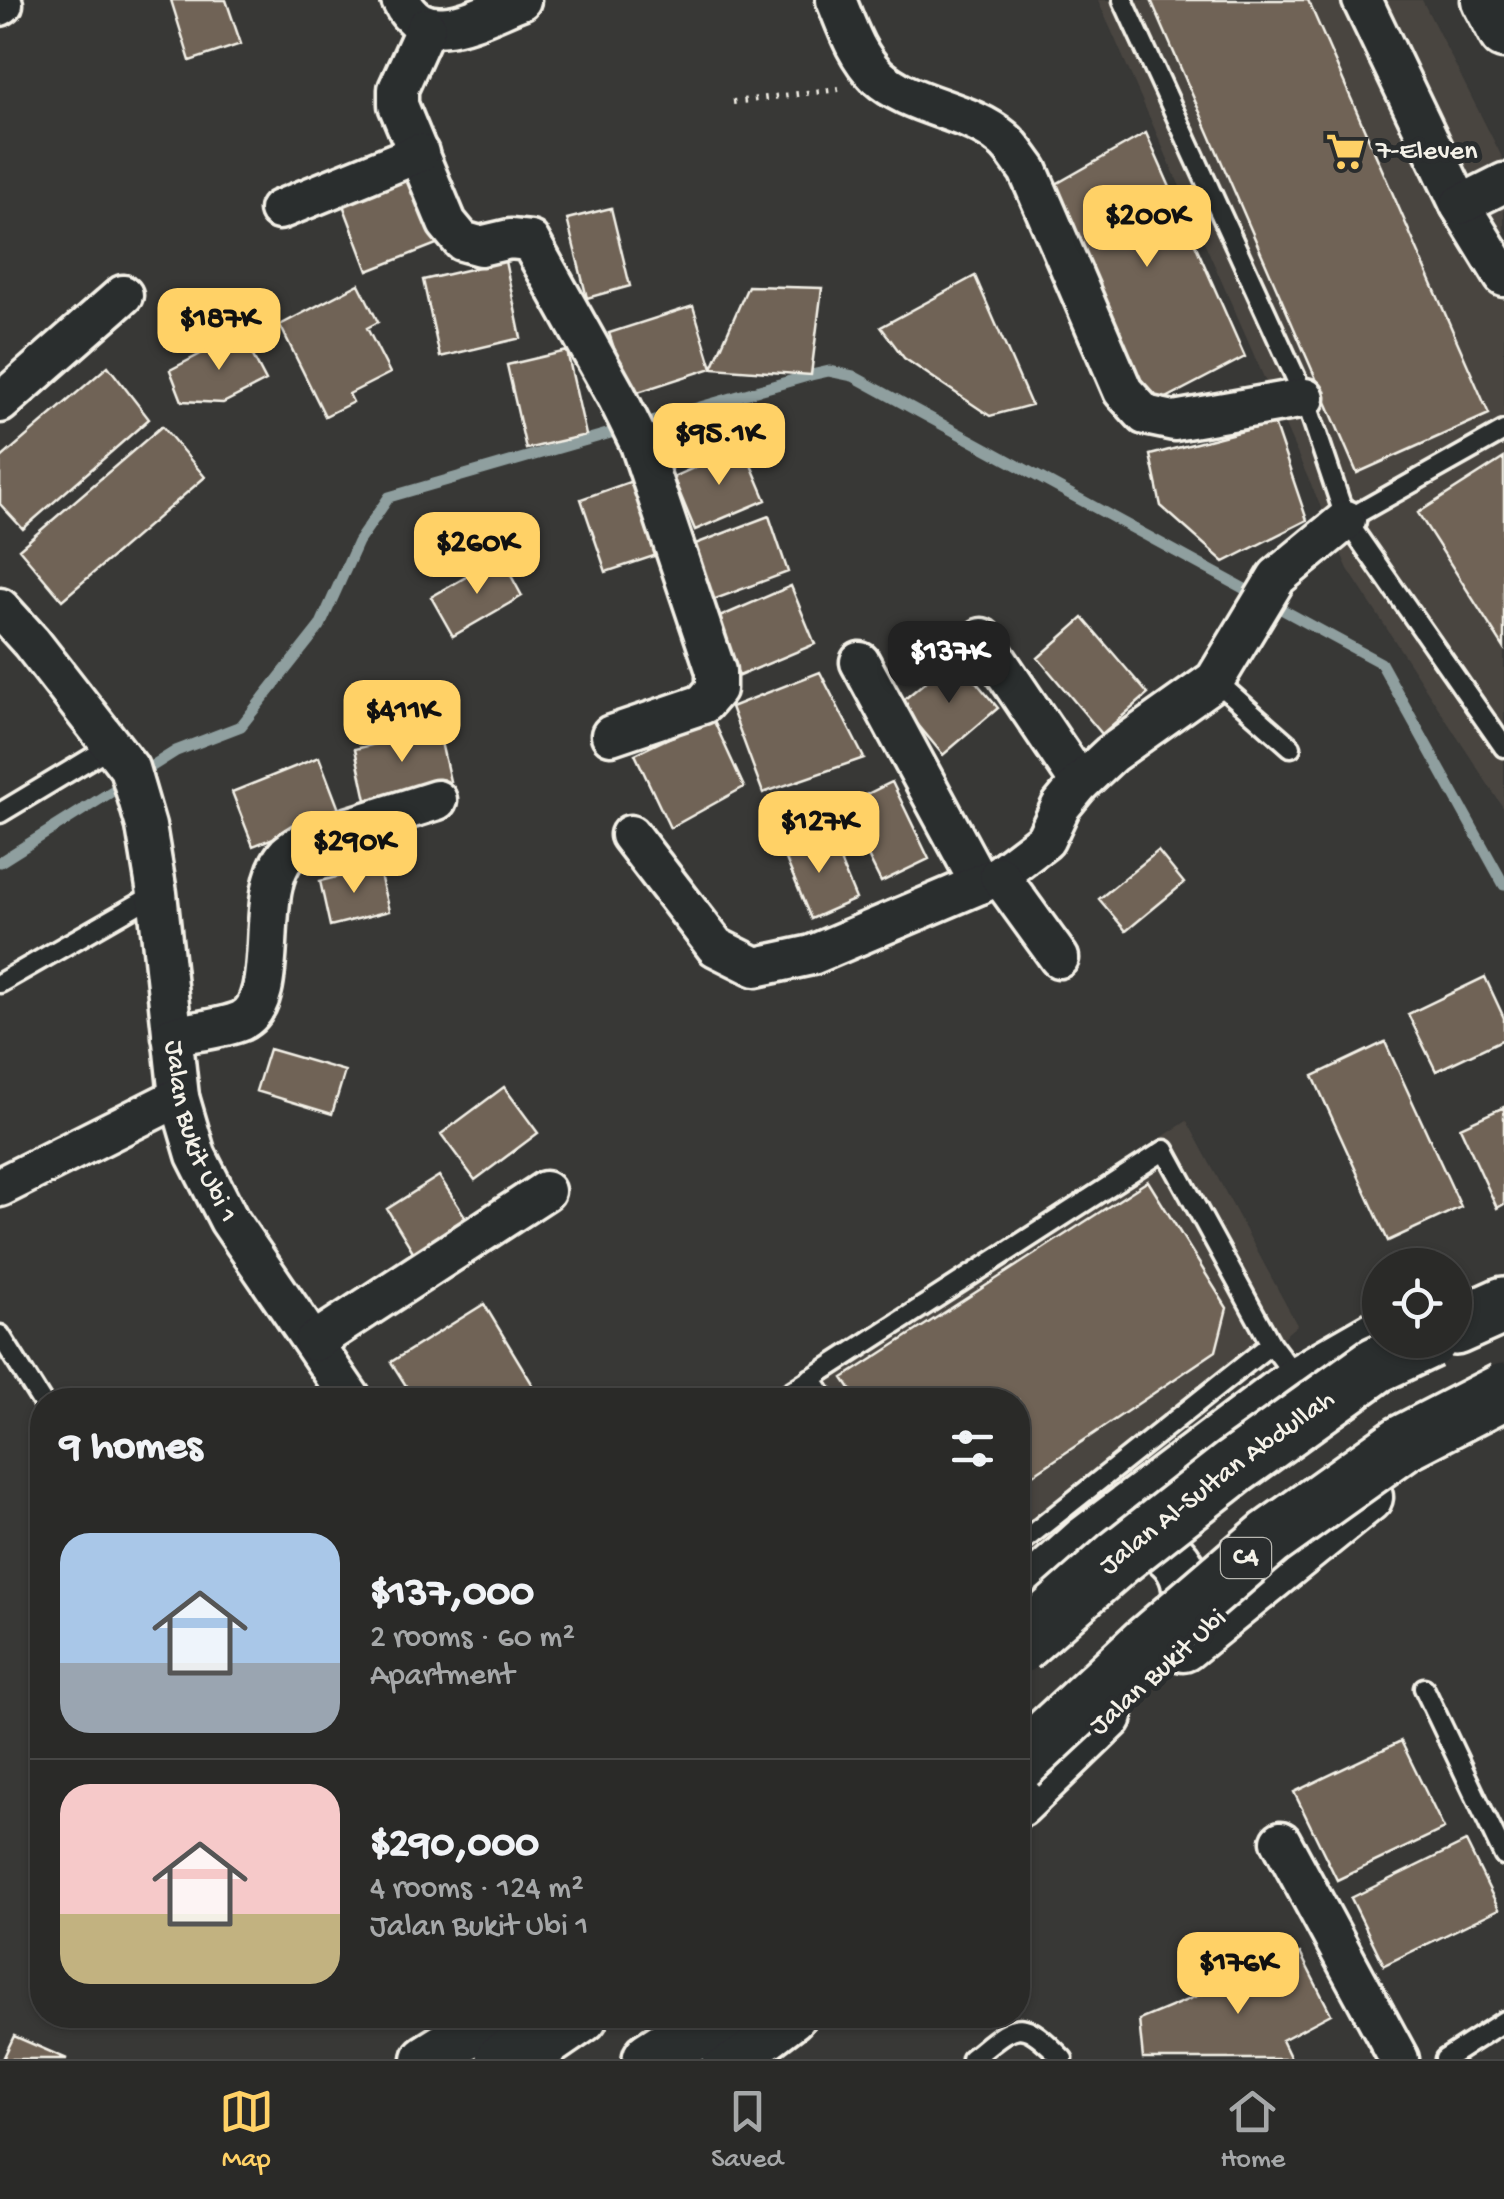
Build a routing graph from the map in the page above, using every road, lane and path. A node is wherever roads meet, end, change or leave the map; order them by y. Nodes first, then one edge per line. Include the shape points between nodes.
1 (521, 0) edge
2 (836, 0) edge
3 (1124, 0) edge
4 (1362, 0) edge
5 (1486, 0) edge
6 (413, 13) edge
7 (1504, 34) edge
8 (879, 78) junction
9 (734, 102) dead end
10 (419, 154) junction
11 (1504, 183) edge
12 (1460, 205) junction
13 (279, 210) dead end
14 (1504, 277) edge
15 (124, 295) dead end
16 (1305, 398) junction
17 (0, 404) edge
18 (1504, 432) edge
19 (1346, 520) junction
20 (0, 608) edge
21 (982, 638) dead end
22 (15, 651) edge
23 (860, 662) dead end
24 (1215, 680) junction
25 (612, 735) dead end
26 (1291, 747) dead end
27 (1504, 747) edge
28 (121, 756) junction
29 (1080, 783) junction
30 (436, 800) dead end
31 (0, 813) edge
32 (630, 835) dead end
33 (989, 880) junction
34 (157, 893) junction
35 (1059, 958) dead end
36 (0, 983) edge
37 (172, 1036) junction
38 (179, 1097) junction
39 (0, 1187) edge
40 (546, 1191) dead end
41 (1504, 1279) edge
42 (1472, 1290) edge
43 (1504, 1305) edge
44 (1472, 1319) edge
45 (0, 1336) edge
46 (1362, 1338) edge
47 (314, 1342) junction
48 (1391, 1358) edge
49 (1284, 1362) junction
50 (811, 1378) junction
51 (33, 1388) edge
52 (344, 1388) edge
53 (796, 1388) edge
54 (818, 1388) edge
55 (1504, 1391) edge
56 (1504, 1417) edge
57 (1030, 1537) edge
58 (1084, 1542) junction
59 (1030, 1590) edge
60 (1030, 1635) edge
61 (1175, 1653) junction
62 (1424, 1688) dead end
63 (1030, 1753) edge
64 (1030, 1792) edge
65 (1281, 1841) dead end
66 (1504, 1856) edge
67 (1504, 2021) edge
68 (476, 2028) edge
69 (561, 2028) edge
70 (769, 2028) edge
71 (1017, 2028) edge
72 (1023, 2028) edge
73 (736, 2046) edge
74 (427, 2059) edge
75 (505, 2059) edge
76 (651, 2059) edge
77 (971, 2059) edge
78 (1063, 2059) edge
79 (1399, 2059) edge
80 (1445, 2059) edge

1 - 6 street via 448,28
2 - 8 street via 858,52
3 - 16 lane
4 - 12 street
5 - 7 street
6 - 10 street via 398,105
8 - 9 path
8 - 16 street via 1003,139 1028,170 1123,390 1145,415 1174,421
10 - 13 street
10 - 25 street via 462,241 530,241 640,444 716,671 716,690 703,704
11 - 12 street
12 - 14 street
15 - 17 street
16 - 19 lane
18 - 19 lane
19 - 24 street via 1276,577
19 - 27 lane
20 - 22 street
21 - 29 street
22 - 28 street
23 - 33 street
24 - 26 lane
24 - 29 street
28 - 31 lane
28 - 34 street, Jalan Bukit Ubi 1 via 146,826
29 - 33 street via 1046,840
30 - 37 street via 306,840 288,853 269,900 261,1000 240,1021
32 - 33 street via 716,947 756,966 812,954
33 - 35 street
34 - 36 lane
34 - 37 street, Jalan Bukit Ubi 1
37 - 38 street, Jalan Bukit Ubi 1
38 - 39 street
38 - 47 street, Jalan Bukit Ubi 1 via 196,1155 229,1220
40 - 47 street
41 - 42 street
43 - 44 main road
45 - 51 lane
46 - 49 street
47 - 52 street, Jalan Bukit Ubi 1
48 - 60 main road, Jalan Al-Sultan Abdullah, bridge via 1234,1467
49 - 50 lane via 1164,1150
49 - 57 lane
49 - 58 street
50 - 53 lane
50 - 54 lane
55 - 63 main road, C4, bridge via 1403,1443 1270,1538
56 - 61 street, Jalan Bukit Ubi / C4 via 1385,1484
58 - 59 street
58 - 61 street via 1124,1534 1161,1546 1183,1568 1188,1599
61 - 64 street, Jalan Bukit Ubi / C4
62 - 66 lane
65 - 79 street
67 - 80 lane
68 - 74 street
69 - 75 main road
70 - 73 street
71 - 77 lane
72 - 78 lane
73 - 76 main road

